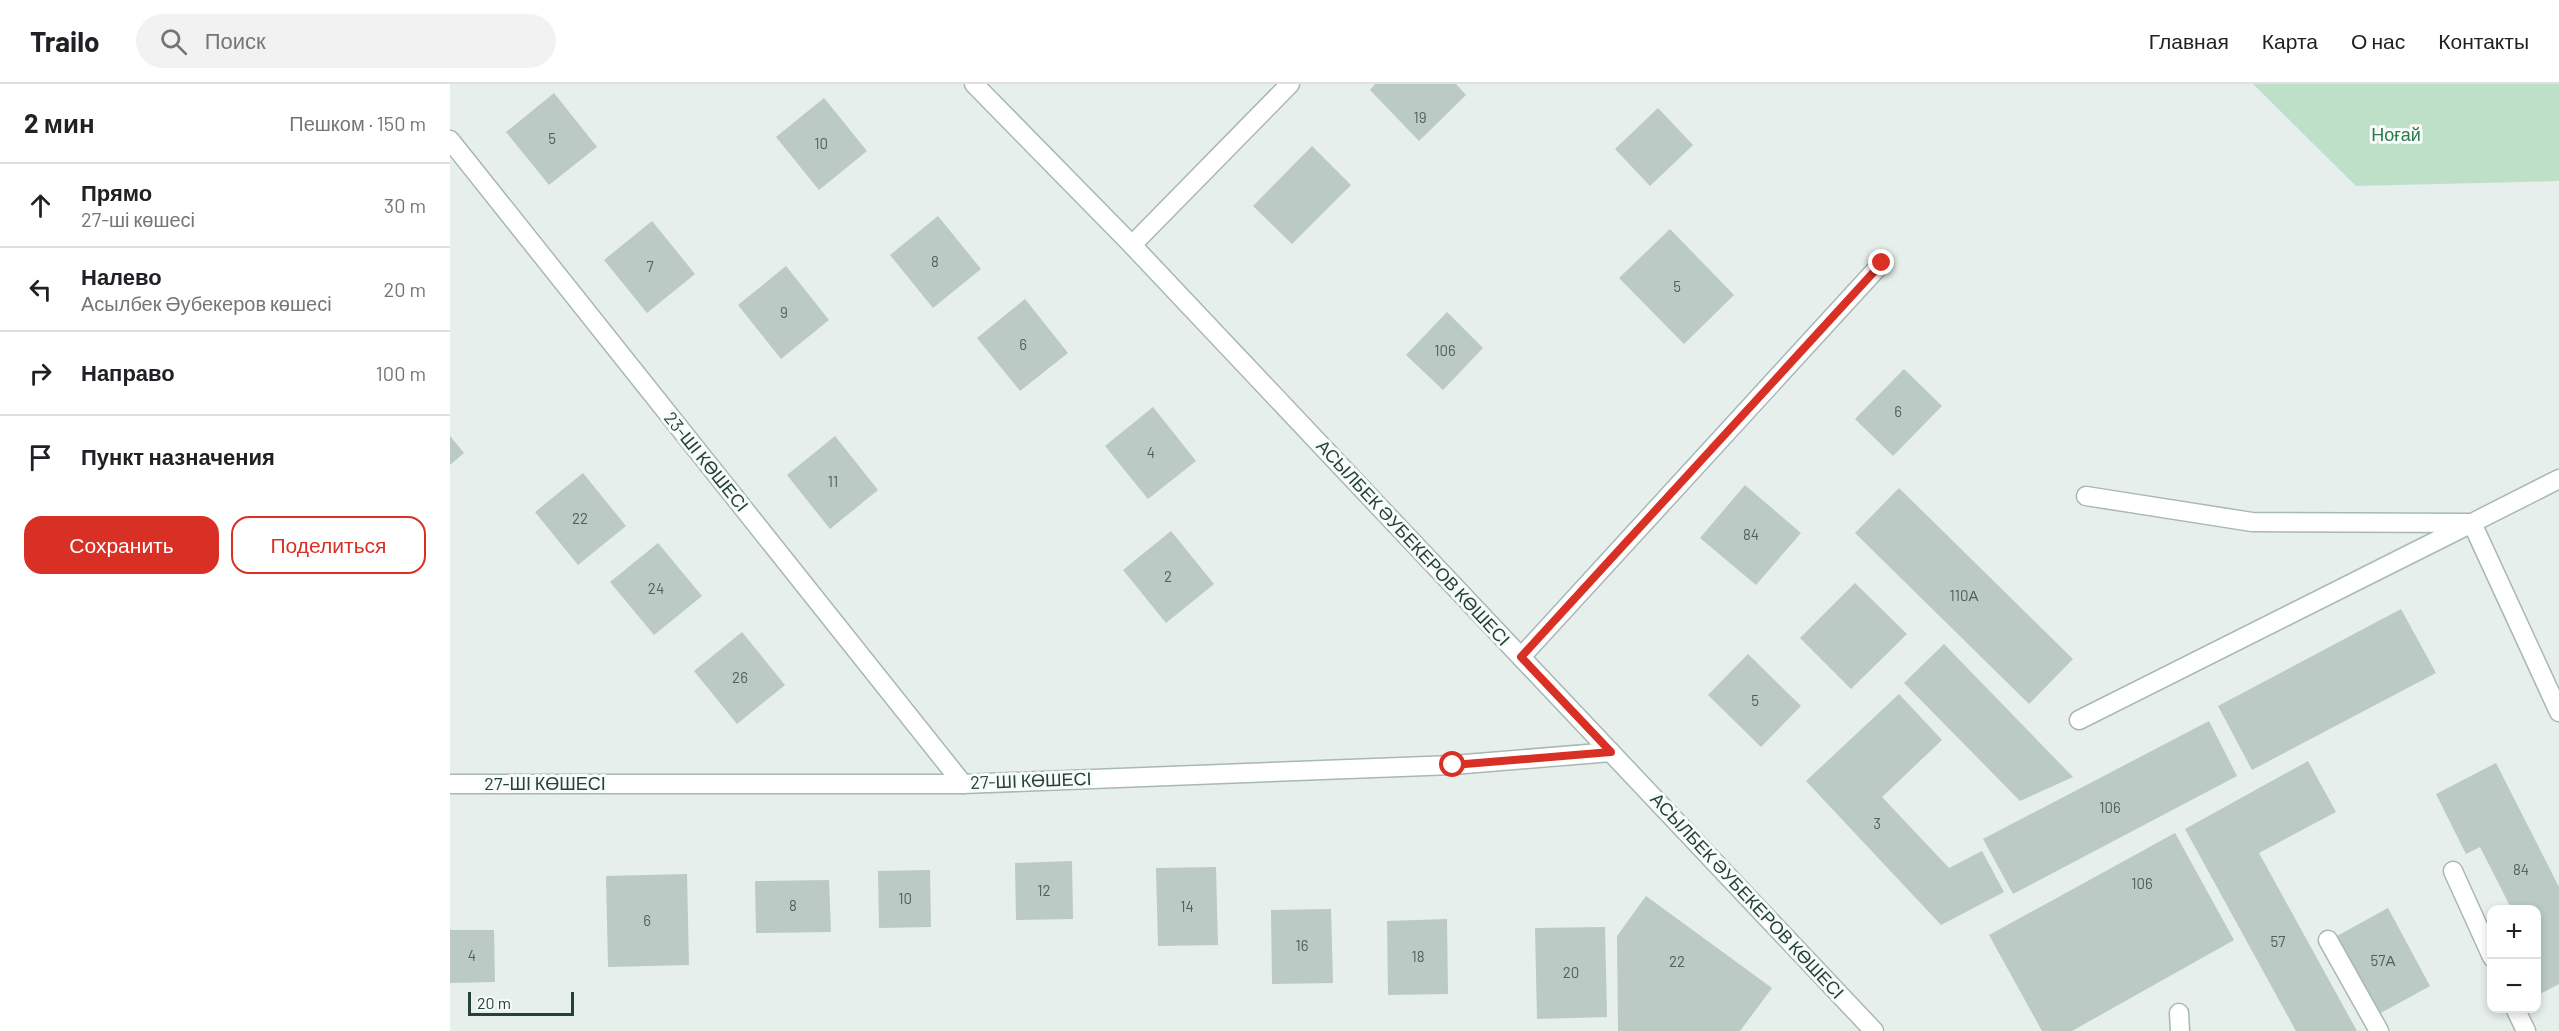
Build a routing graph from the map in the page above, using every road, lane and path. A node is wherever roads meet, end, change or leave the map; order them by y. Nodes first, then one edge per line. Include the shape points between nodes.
1 (974, 84) edge
2 (1290, 84) edge
3 (450, 140) edge
4 (1132, 245) junction
5 (1882, 263) dead end
6 (2559, 478) edge
7 (2086, 496) dead end
8 (2472, 523) junction
9 (1521, 657) junction
10 (2559, 712) edge
11 (2079, 720) dead end
12 (1611, 752) junction
13 (450, 784) edge
14 (963, 784) junction
15 (2452, 871) dead end
16 (2328, 940) dead end
17 (2487, 946) edge
18 (2179, 1012) dead end
19 (2517, 1013) edge
20 (1874, 1031) edge
21 (2180, 1031) edge
22 (2379, 1031) edge
23 (2526, 1031) edge

1 - 4 street, АСЫЛБЕК ӘУБЕКЕРОВ КӨШЕСІ
2 - 4 street
3 - 14 street, 23-ШІ КӨШЕСІ
4 - 9 street, АСЫЛБЕК ӘУБЕКЕРОВ КӨШЕСІ
5 - 9 street
6 - 8 street
7 - 8 street via 2252,522
8 - 10 street
8 - 11 street
9 - 12 street, АСЫЛБЕК ӘУБЕКЕРОВ КӨШЕСІ
12 - 14 street, 27-ШІ КӨШЕСІ via 1453,765
12 - 20 street, АСЫЛБЕК ӘУБЕКЕРОВ КӨШЕСІ
13 - 14 street, 27-ШІ КӨШЕСІ
15 - 17 street
16 - 22 street
18 - 21 street
19 - 23 street

